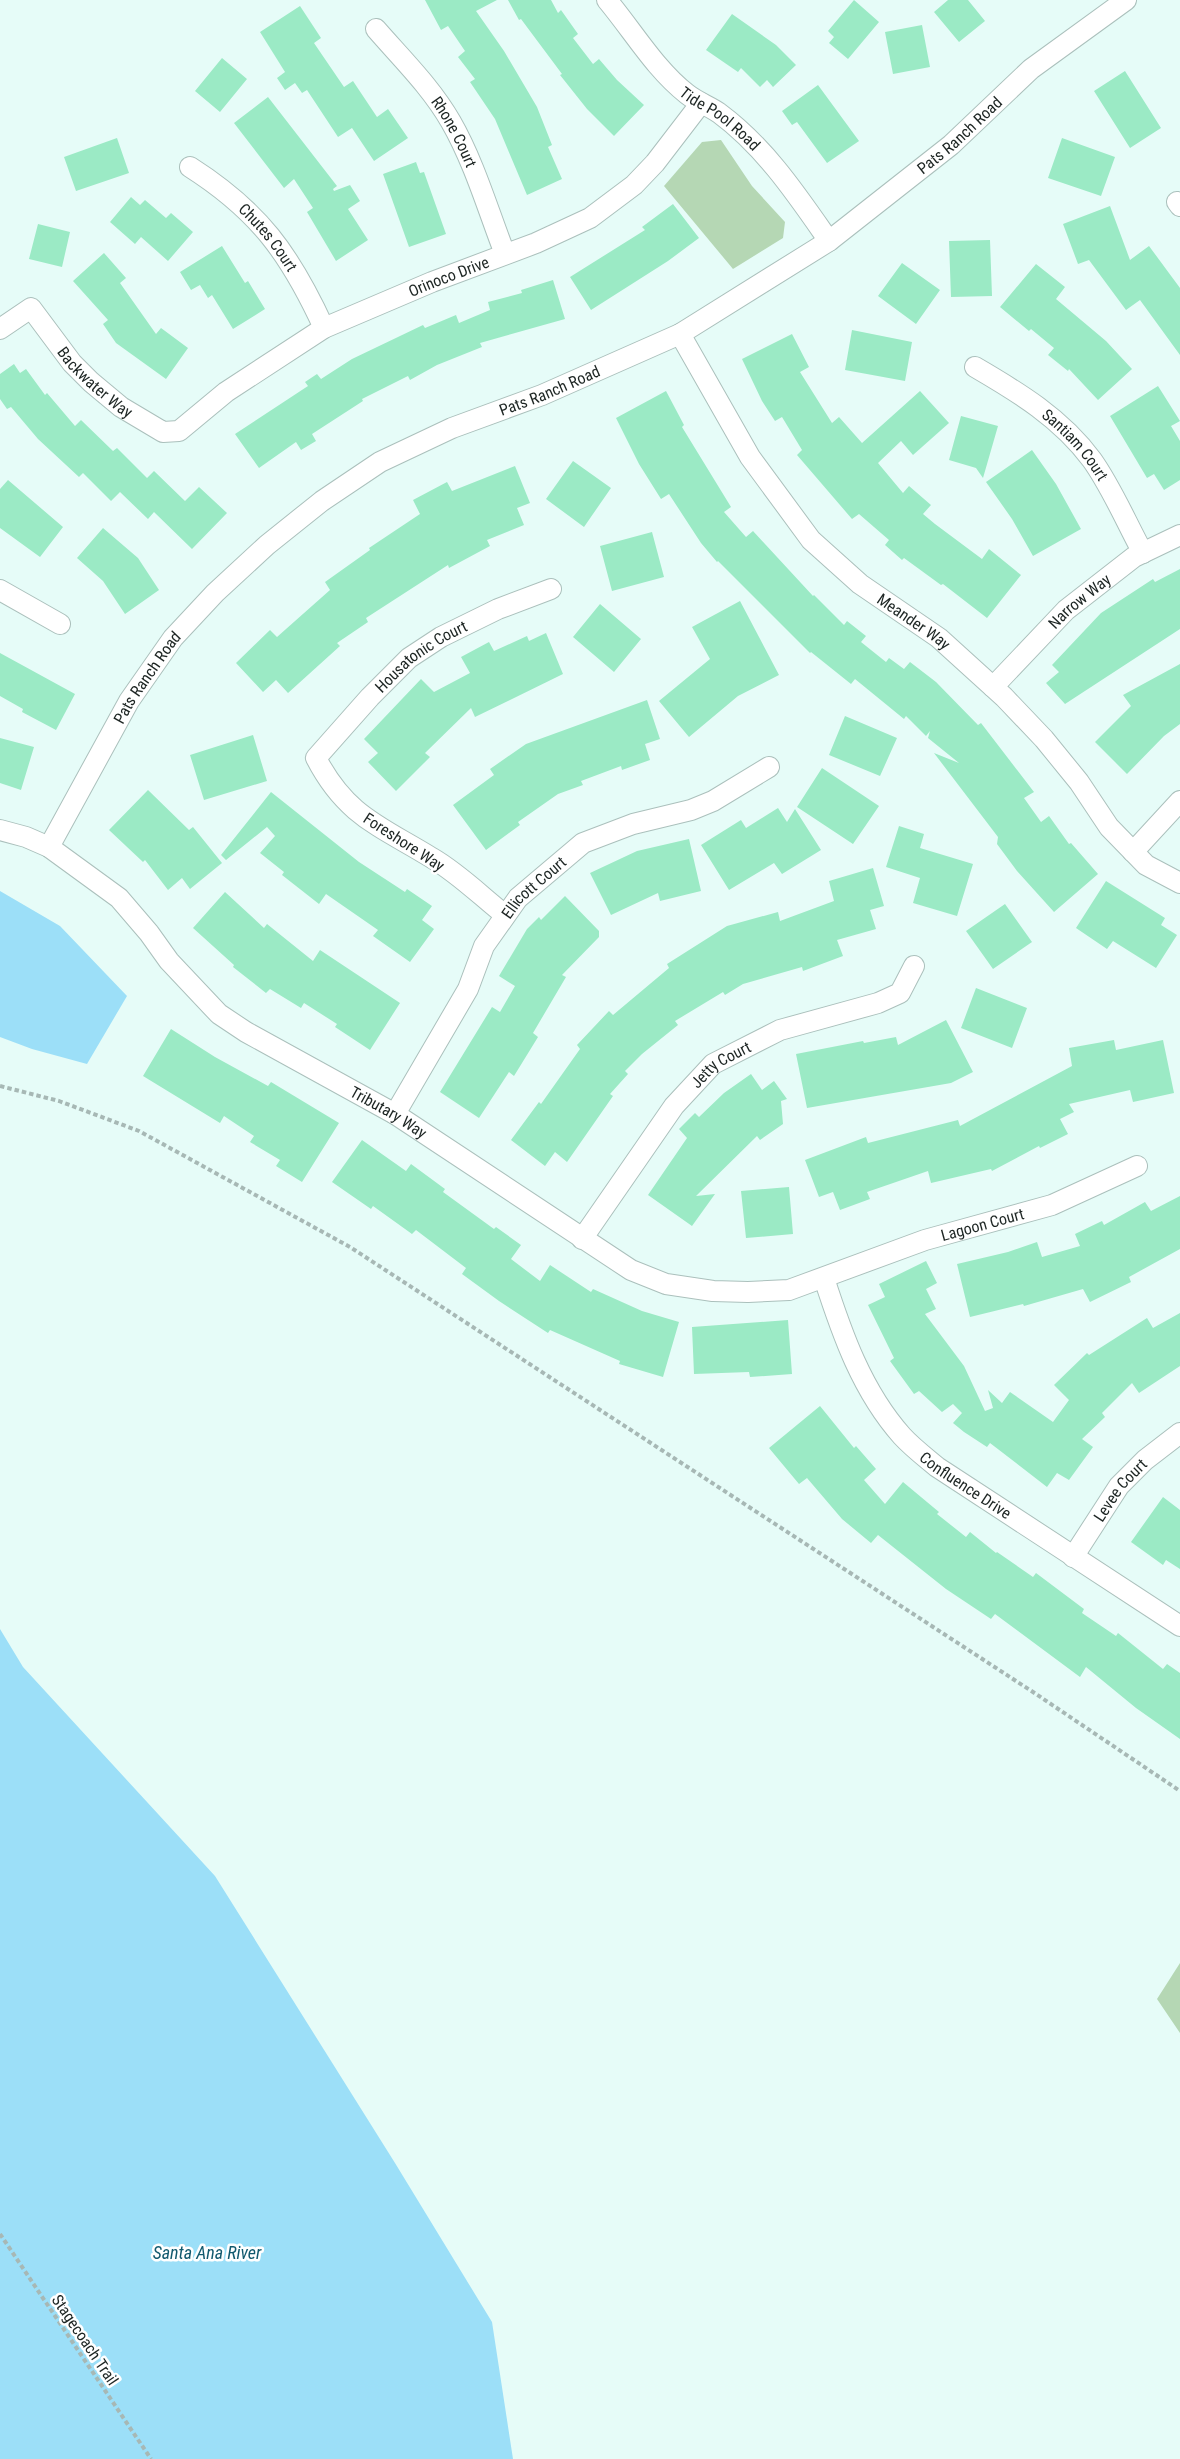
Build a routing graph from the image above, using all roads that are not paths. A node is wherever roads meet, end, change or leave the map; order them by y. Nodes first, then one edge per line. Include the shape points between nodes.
1 (607, 0) edge
2 (1126, 0) edge
3 (376, 29) dead end
4 (701, 103) junction
5 (190, 167) dead end
6 (829, 242) junction
7 (505, 254) junction
8 (324, 328) junction
9 (0, 329) edge
10 (680, 334) junction
11 (975, 367) dead end
12 (179, 431) joint
13 (1180, 535) edge
14 (1143, 553) junction
15 (551, 589) dead end
16 (0, 590) edge
17 (60, 624) dead end
18 (993, 687) junction
19 (316, 758) joint
20 (769, 767) dead end
21 (1180, 801) edge
22 (0, 830) edge
23 (49, 847) junction
24 (1133, 852) junction
25 (1180, 883) edge
26 (505, 915) junction
27 (914, 966) dead end
28 (395, 1114) junction
29 (1137, 1166) dead end
30 (582, 1239) junction
31 (824, 1278) junction
32 (1180, 1433) edge
33 (1073, 1557) junction
34 (1180, 1626) edge

1 - 4 street, Tide Pool Road via 653,60
2 - 6 street, Pats Ranch Road via 1031,69 951,145
3 - 7 street, Rhone Court via 452,122
4 - 6 street, Tide Pool Road via 719,113 764,155
4 - 7 street, Orinoco Drive via 634,185 590,218
5 - 8 street, Chutes Court via 221,187 273,237
6 - 10 street, Pats Ranch Road
7 - 8 street, Orinoco Drive
8 - 12 street, Orinoco Drive via 226,392
9 - 12 street, Backwater Way via 31,308 72,363 121,407 163,432
10 - 18 street, Meander Way via 750,457 811,540 860,584 939,638
10 - 23 street, Pats Ranch Road via 542,395 452,428 380,462 267,545 173,639 129,701
11 - 14 street, Santiam Court via 1024,396 1071,435 1092,461
13 - 14 street, Narrow Way
14 - 18 street, Narrow Way via 1066,610
15 - 19 street, Housatonic Court via 498,609 409,657
16 - 17 street
18 - 24 street, Meander Way via 1044,738 1109,827
19 - 26 street, Foreshore Way via 341,796 367,820 434,859
20 - 26 street, Ellicott Court via 714,801 583,843 518,898
21 - 24 street
22 - 23 street, Tributary Way
23 - 28 street, Tributary Way via 120,898 169,961 219,1014
24 - 25 street, Meander Way via 1146,865
26 - 28 street, Ellicott Court via 484,946 468,989
27 - 30 street, Jetty Court via 900,993 878,1003 780,1030 713,1064 674,1106
28 - 30 street, Tributary Way
29 - 31 street, Lagoon Court via 1052,1205 925,1240
30 - 31 street, Tributary Way via 631,1270 666,1284 748,1292 789,1290
31 - 33 street, Confluence Drive via 851,1354 903,1437 936,1467
32 - 33 street, Levee Court via 1119,1486
33 - 34 street, Confluence Drive

